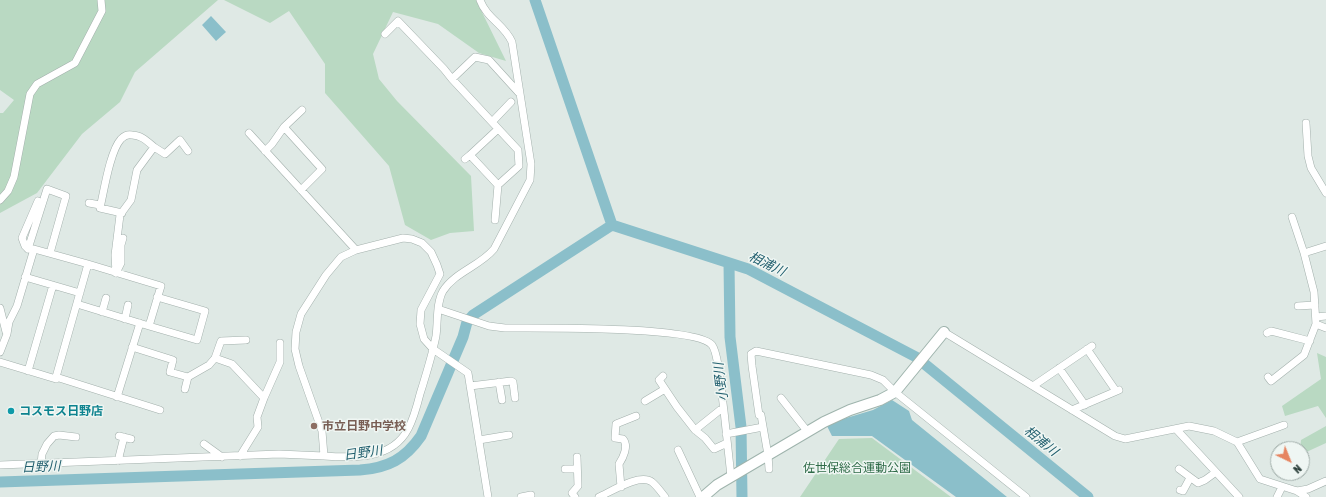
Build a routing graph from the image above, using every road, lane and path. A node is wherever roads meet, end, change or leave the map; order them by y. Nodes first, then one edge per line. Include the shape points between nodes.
1 (101, 0) edge
2 (480, 0) edge
3 (385, 34) dead end
4 (452, 79) junction
5 (519, 93) junction
6 (511, 102) dead end
7 (302, 110) dead end
8 (492, 122) junction
9 (1306, 123) dead end
10 (284, 127) junction
11 (498, 129) junction
12 (249, 134) dead end
13 (154, 146) junction
14 (188, 150) dead end
15 (265, 151) junction
16 (498, 185) junction
17 (301, 190) junction
18 (1326, 193) edge
19 (0, 200) edge
20 (89, 203) dead end
21 (100, 205) junction
22 (122, 213) junction
23 (495, 220) dead end
24 (1295, 220) dead end
25 (122, 238) dead end
26 (1326, 246) edge
27 (31, 249) junction
28 (356, 250) junction
29 (50, 253) junction
30 (1304, 253) junction
31 (88, 264) junction
32 (116, 273) junction
33 (26, 277) junction
34 (53, 285) junction
35 (80, 293) junction
36 (158, 297) junction
37 (106, 298) dead end
38 (77, 304) junction
39 (128, 305) dead end
40 (1315, 305) junction
41 (1298, 306) dead end
42 (0, 308) edge
43 (438, 309) junction
44 (102, 312) junction
45 (1326, 316) edge
46 (1316, 317) junction
47 (124, 319) junction
48 (140, 324) junction
49 (1316, 324) junction
50 (149, 326) junction
51 (4, 328) edge
52 (1326, 328) edge
53 (1266, 333) dead end
54 (942, 334) joint
55 (246, 340) dead end
56 (1310, 341) junction
57 (280, 343) dead end
58 (132, 347) junction
59 (436, 350) junction
60 (0, 352) edge
61 (214, 358) junction
62 (0, 362) edge
63 (1059, 368) junction
64 (28, 371) junction
65 (663, 376) dead end
66 (1268, 376) dead end
67 (56, 377) junction
68 (188, 378) junction
69 (499, 382) junction
70 (470, 386) junction
71 (1033, 386) junction
72 (185, 389) dead end
73 (665, 389) junction
74 (896, 390) junction
75 (117, 396) junction
76 (264, 398) junction
77 (515, 398) dead end
78 (781, 398) dead end
79 (502, 400) dead end
80 (645, 401) dead end
81 (1084, 405) junction
82 (160, 410) dead end
83 (1072, 410) junction
84 (724, 411) junction
85 (636, 416) dead end
86 (1284, 425) dead end
87 (763, 427) junction
88 (1176, 429) junction
89 (695, 430) junction
90 (807, 431) junction
91 (73, 434) dead end
92 (727, 434) junction
93 (509, 435) dead end
94 (124, 438) dead end
95 (479, 440) junction
96 (1237, 442) junction
97 (727, 443) junction
98 (204, 444) dead end
99 (678, 450) dead end
100 (240, 456) junction
101 (324, 456) junction
102 (767, 456) junction
103 (222, 457) junction
104 (577, 457) dead end
105 (118, 460) junction
106 (41, 464) junction
107 (0, 465) edge
108 (577, 468) junction
109 (565, 469) dead end
110 (768, 469) dead end
111 (1179, 469) dead end
112 (1216, 472) junction
113 (733, 476) junction
114 (1190, 478) junction
115 (1326, 481) edge
116 (1282, 486) junction
117 (621, 487) junction
118 (575, 489) junction
119 (1180, 490) dead end
120 (565, 491) dead end
121 (1297, 491) junction
122 (531, 495) dead end
123 (488, 497) edge
124 (521, 497) edge
125 (575, 497) edge
126 (599, 497) edge
127 (664, 497) edge
128 (702, 497) edge
129 (1026, 497) edge
130 (1238, 497) edge
131 (1277, 497) edge
132 (1306, 497) edge

1 - 19 street via 102,11 76,62 37,84 30,94 14,177 8,191
2 - 5 street via 489,16 508,33 512,42
3 - 4 street via 398,21
4 - 5 street via 475,57 489,60
4 - 8 street
5 - 43 street via 531,164 530,180 494,249 451,282 443,291
6 - 8 street
7 - 10 street
8 - 11 street
9 - 18 street via 1311,168
10 - 15 street
10 - 17 street via 322,169
11 - 16 street via 518,150 519,166
11 - 16 street via 468,157
12 - 15 street
13 - 14 street via 165,154 180,140
13 - 21 street via 137,135 124,136 120,140 114,149
13 - 22 street via 137,170 131,200
15 - 17 street
16 - 23 street
17 - 28 street
20 - 21 street
21 - 22 street via 100,208
22 - 32 street via 115,249
24 - 30 street
25 - 32 street via 121,263
26 - 30 street
27 - 29 street
27 - 29 street via 47,189 66,196
27 - 33 street
28 - 59 street via 403,238 422,243 431,252 440,274 420,310 420,324 424,340
28 - 101 street via 341,257 326,275 301,314 296,332 295,349 322,431
29 - 31 street
30 - 40 street
31 - 32 street
31 - 35 street
32 - 36 street via 161,286
33 - 34 street
33 - 51 street via 17,306
34 - 35 street
34 - 64 street
35 - 38 street
36 - 50 street
36 - 50 street via 205,311 197,340
37 - 44 street
38 - 44 street
38 - 67 street
39 - 47 street
40 - 41 street
40 - 46 street
42 - 51 street
43 - 59 street
43 - 84 street via 489,326 505,328 625,329 676,334 701,340 714,348
44 - 47 street
45 - 46 street
46 - 49 street
47 - 48 street
48 - 50 street
48 - 58 street
49 - 52 street
49 - 56 street
51 - 60 street
53 - 56 street via 1271,331
54 - 71 street
54 - 74 street
55 - 61 street via 221,341
56 - 66 street via 1304,355 1271,381
57 - 76 street via 280,362
58 - 68 street via 173,360 170,372
58 - 75 street
59 - 70 street via 468,373
59 - 101 street via 413,417 399,441 365,456
61 - 68 street via 209,365
61 - 76 street via 232,364
62 - 64 street
63 - 71 street
63 - 81 street
63 - 81 street via 1089,348 1118,391
64 - 67 street
65 - 73 street via 659,380
67 - 75 street
68 - 72 street
69 - 70 street
69 - 77 street via 513,382
69 - 79 street
70 - 95 street
71 - 83 street
73 - 80 street
73 - 89 street
74 - 87 street via 871,375 756,352 751,354 752,366
74 - 90 street via 880,400 850,410
74 - 129 street
75 - 82 street
76 - 100 street via 257,417 258,427
78 - 90 street
81 - 83 street
83 - 88 street via 1125,440
84 - 89 street via 720,410
84 - 92 street
85 - 117 street via 616,424 615,438 626,442 619,464
86 - 96 street
87 - 92 street
87 - 102 street
88 - 96 street via 1189,426 1214,431
88 - 112 street
89 - 97 street via 714,449
90 - 102 street
91 - 106 street via 54,436 42,454
92 - 97 street
93 - 95 street
94 - 105 street
95 - 123 street
96 - 116 street via 1260,478
97 - 113 street
98 - 103 street
99 - 128 street
100 - 101 street
100 - 103 street
102 - 110 street
102 - 113 street
103 - 105 street
104 - 108 street
105 - 106 street
106 - 107 street
108 - 109 street
108 - 118 street via 578,486
111 - 114 street
112 - 114 street via 1198,483
112 - 130 street
113 - 128 street
114 - 119 street via 1183,491
115 - 121 street
116 - 121 street
116 - 131 street
117 - 126 street
117 - 127 street via 646,479 652,482
118 - 120 street
118 - 125 street via 572,492
121 - 132 street
122 - 124 street

